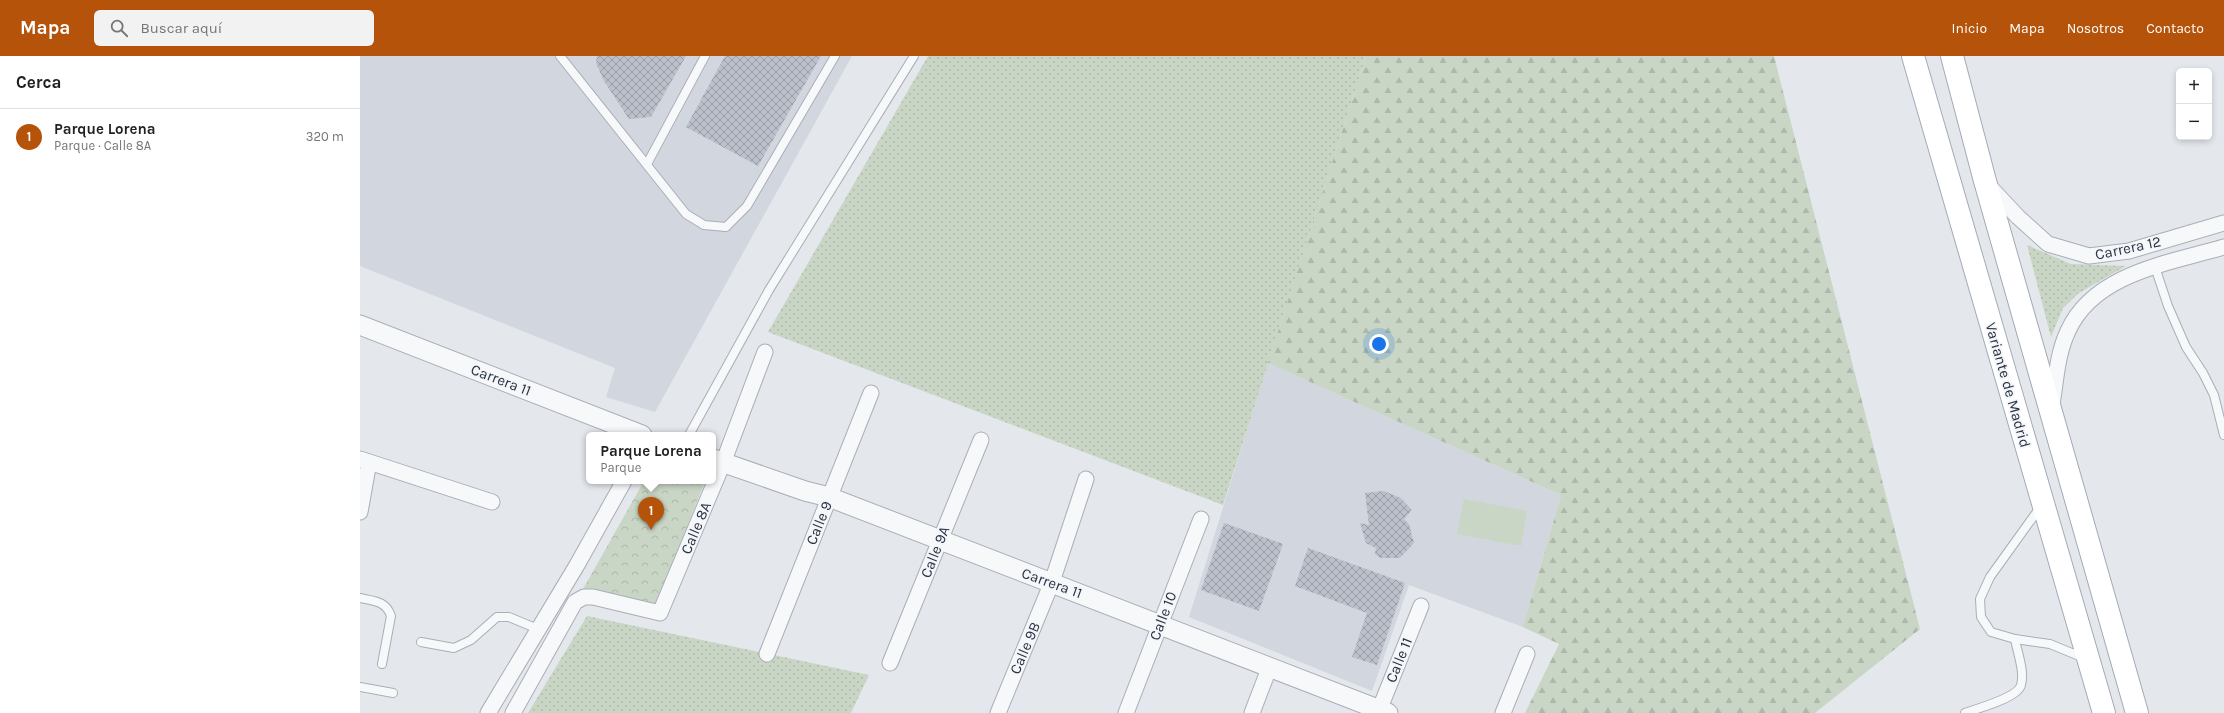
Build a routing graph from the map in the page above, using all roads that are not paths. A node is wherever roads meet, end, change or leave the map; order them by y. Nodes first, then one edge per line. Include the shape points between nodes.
1 (560, 56) edge
2 (571, 56) edge
3 (705, 56) edge
4 (835, 56) edge
5 (914, 56) edge
6 (1913, 56) edge
7 (1952, 56) edge
8 (567, 64) junction
9 (647, 164) junction
10 (1985, 181) junction
11 (2224, 223) edge
12 (2224, 247) edge
13 (2155, 267) junction
14 (360, 324) edge
15 (765, 352) dead end
16 (871, 393) dead end
17 (2051, 410) junction
18 (634, 432) edge
19 (691, 432) edge
20 (2224, 435) edge
21 (981, 440) dead end
22 (365, 460) edge
23 (718, 461) edge
24 (1086, 479) dead end
25 (622, 484) edge
26 (709, 484) edge
27 (830, 497) junction
28 (492, 502) dead end
29 (2043, 504) junction
30 (360, 512) edge
31 (1201, 519) dead end
32 (940, 540) junction
33 (1052, 582) junction
34 (360, 598) edge
35 (1421, 606) dead end
36 (1160, 624) junction
37 (538, 629) junction
38 (2015, 639) junction
39 (421, 642) dead end
40 (767, 654) dead end
41 (1527, 654) dead end
42 (2090, 660) junction
43 (890, 663) dead end
44 (382, 664) dead end
45 (1270, 666) junction
46 (360, 687) edge
47 (393, 694) dead end
48 (1382, 712) edge
49 (488, 713) edge
50 (513, 713) edge
51 (998, 713) edge
52 (1126, 713) edge
53 (1252, 713) edge
54 (1502, 713) edge
55 (1965, 713) edge
56 (2104, 713) edge
57 (2137, 713) edge

1 - 8 lane
2 - 8 lane
3 - 9 lane
4 - 9 lane via 747,206 726,227 704,225 686,214
5 - 19 lane via 769,290
6 - 29 main road, Variante de Madrid
7 - 10 main road
8 - 9 lane
10 - 11 street, Carrera 12 via 2018,218 2048,244 2089,256 2129,251
10 - 17 main road
12 - 13 street, Carrera 12
13 - 17 street, Carrera 12 via 2102,289 2079,312 2068,330 2061,352
13 - 20 lane via 2186,347 2214,395
14 - 18 street, Carrera 11
15 - 23 street, Calle 8A
16 - 27 street, Calle 9
17 - 57 main road
21 - 32 street, Calle 9A
22 - 28 street
22 - 30 street
23 - 27 street, Carrera 11
24 - 33 street, Calle 9B
25 - 37 street via 578,565
26 - 50 street, Calle 8A via 660,613 593,597 584,597 575,602
27 - 32 street, Carrera 11
27 - 40 street, Calle 9
29 - 38 lane via 1990,577 1980,599 1981,617 1991,632
29 - 42 main road, Variante de Madrid
31 - 36 street, Calle 10
32 - 33 street, Carrera 11
32 - 43 street, Calle 9A
33 - 36 street, Carrera 11
33 - 51 street, Calle 9B
34 - 44 lane via 381,602 389,610 391,616
35 - 48 street, Calle 11
36 - 45 street, Carrera 11
36 - 52 street, Calle 10
37 - 39 lane via 509,617 497,618 471,640 454,648
37 - 49 street
38 - 42 lane via 2050,644
38 - 55 lane via 2022,674 2021,686 2014,695
41 - 54 street
42 - 56 main road, Variante de Madrid
45 - 48 street, Carrera 11
45 - 53 street
46 - 47 lane

